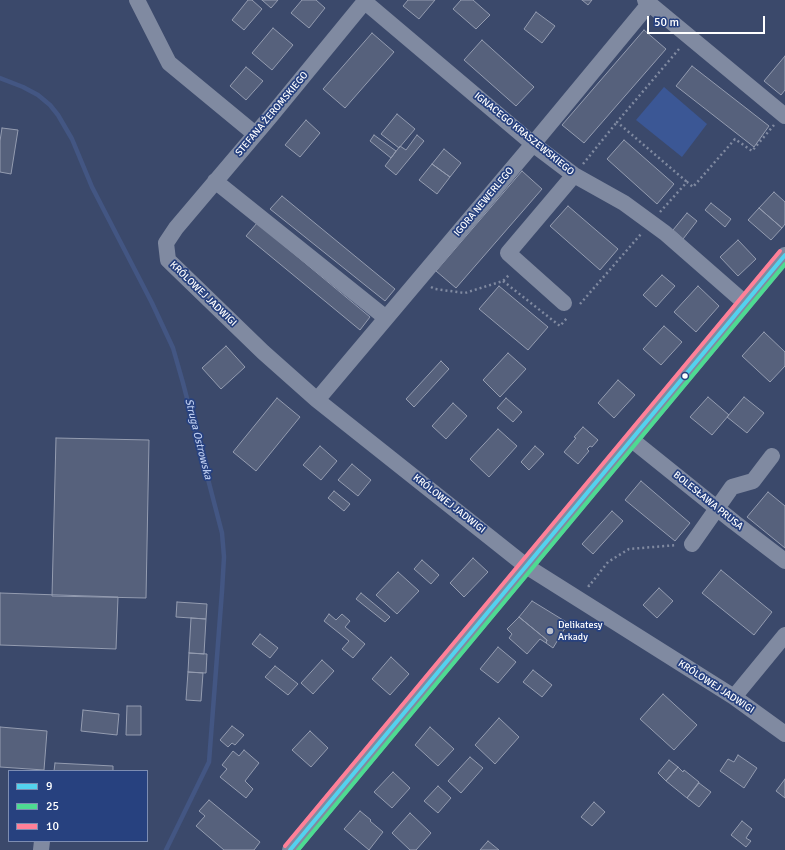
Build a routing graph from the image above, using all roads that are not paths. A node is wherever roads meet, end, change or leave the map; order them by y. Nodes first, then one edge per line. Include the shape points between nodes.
1 (137, 0) edge
2 (366, 1) edge
3 (647, 2) edge
4 (785, 116) edge
5 (256, 134) junction
6 (533, 144) junction
7 (574, 175) junction
8 (215, 181) junction
9 (176, 228) joint
10 (785, 255) edge
11 (564, 303) dead end
12 (745, 303) junction
13 (386, 318) junction
14 (317, 400) junction
15 (632, 440) junction
16 (772, 456) dead end
17 (717, 508) junction
18 (692, 544) road end
19 (785, 562) edge
20 (526, 566) junction
21 (785, 634) edge
22 (734, 697) junction
23 (785, 734) edge
24 (290, 850) edge

1 - 5 street via 169,63
2 - 5 street, STEFANA ŻEROMSKIEGO
2 - 6 street, IGNACEGO KRASZEWSKIEGO
3 - 4 street
3 - 6 street, IGORA NEWERLEGO
5 - 8 street, STEFANA ŻEROMSKIEGO
6 - 7 street, IGNACEGO KRASZEWSKIEGO
6 - 13 street, IGORA NEWERLEGO
7 - 11 street via 508,253
7 - 12 street, IGNACEGO KRASZEWSKIEGO via 624,203 665,233
8 - 9 street, STEFANA ŻEROMSKIEGO
8 - 13 street
9 - 14 street, KRÓLOWEJ JADWIGI via 166,244 168,260
10 - 12 street
12 - 15 street
13 - 14 street, IGORA NEWERLEGO
14 - 20 street, KRÓLOWEJ JADWIGI
15 - 17 street, BOLESŁAWA PRUSA
15 - 20 street
16 - 17 street via 753,481 732,487
17 - 18 street
17 - 19 street, BOLESŁAWA PRUSA
20 - 22 street, KRÓLOWEJ JADWIGI
20 - 24 street
21 - 22 street
22 - 23 street, KRÓLOWEJ JADWIGI

